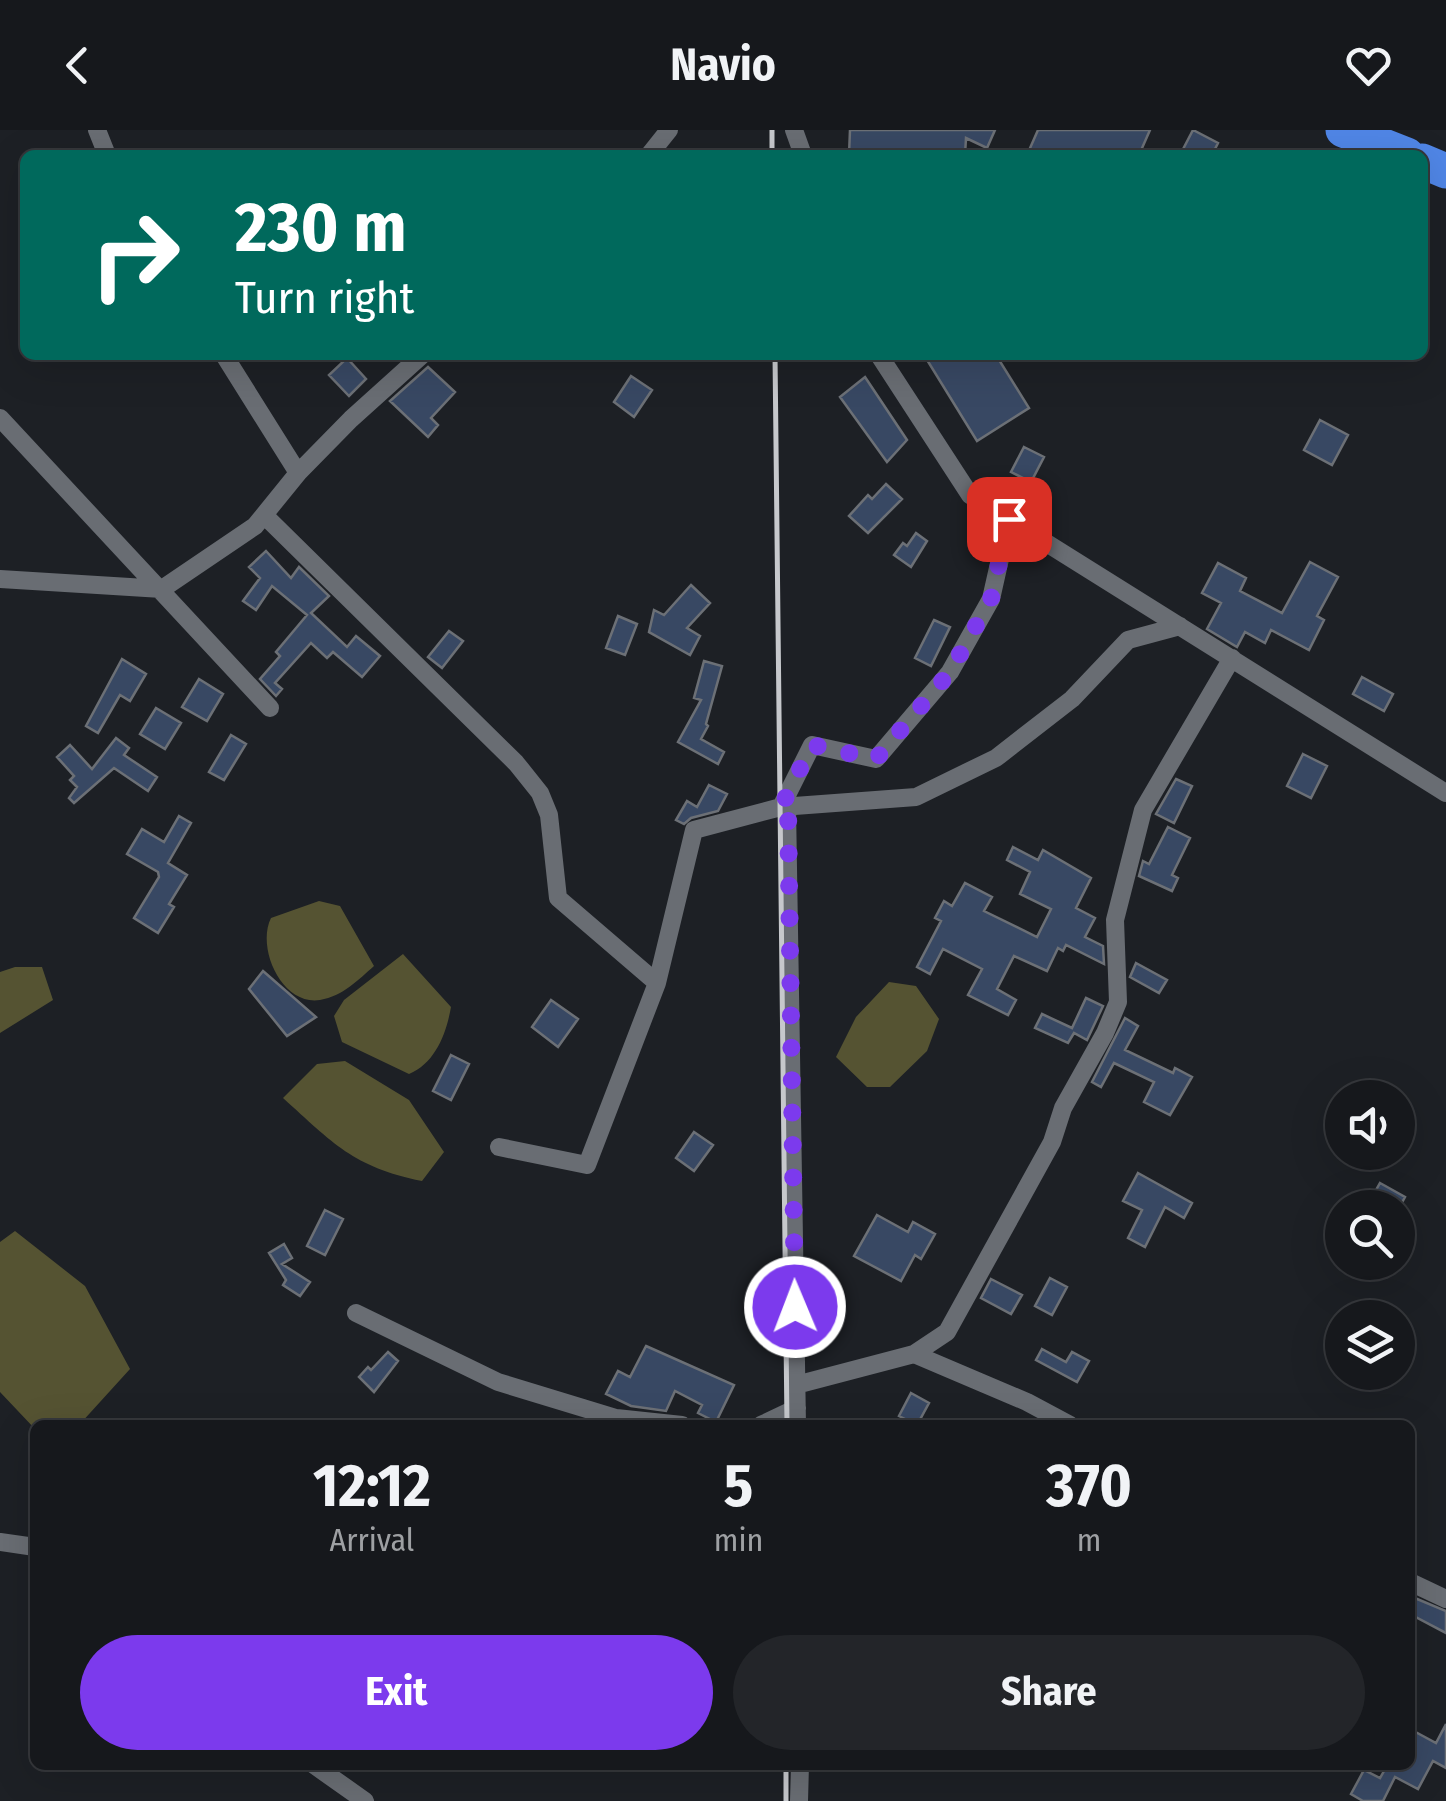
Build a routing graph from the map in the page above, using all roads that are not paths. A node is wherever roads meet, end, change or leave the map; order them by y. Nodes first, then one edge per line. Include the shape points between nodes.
1 (670, 130) edge
2 (1353, 132) edge
3 (653, 150) edge
4 (1395, 150) edge
5 (227, 360) edge
6 (416, 360) edge
7 (882, 360) edge
8 (0, 418) edge
9 (298, 473) junction
10 (264, 515) junction
11 (1009, 519) junction
12 (0, 579) edge
13 (162, 589) junction
14 (1180, 626) junction
15 (1232, 658) junction
16 (270, 708) dead end
17 (1446, 792) edge
18 (784, 806) junction
19 (657, 983) junction
20 (499, 1147) dead end
21 (356, 1313) dead end
22 (914, 1354) junction
23 (796, 1385) junction
24 (797, 1416) edge
25 (635, 1420) edge
26 (1060, 1420) edge
27 (0, 1542) edge
28 (30, 1545) edge
29 (1415, 1584) edge
30 (1446, 1599) edge
31 (321, 1770) edge
32 (800, 1770) edge
33 (365, 1801) edge
34 (799, 1801) edge

1 - 3 street
2 - 4 highway
5 - 9 street
6 - 9 street
7 - 11 street via 970,495
8 - 13 street
9 - 10 street
10 - 13 street
10 - 19 street via 516,764 549,815 558,898
11 - 14 street
11 - 18 street via 991,599 950,672 876,759 812,745
12 - 13 street
13 - 16 street
14 - 15 street
14 - 18 street via 1128,640 1072,699 996,758 916,798
15 - 17 street
15 - 22 street via 1143,810 1116,920 1118,1002 1105,1033 947,1332
18 - 19 street via 694,830
18 - 23 street
19 - 20 street via 587,1165
21 - 25 street via 498,1382
22 - 23 street
22 - 26 street
23 - 24 street
27 - 28 street
29 - 30 street
31 - 33 street
32 - 34 street

